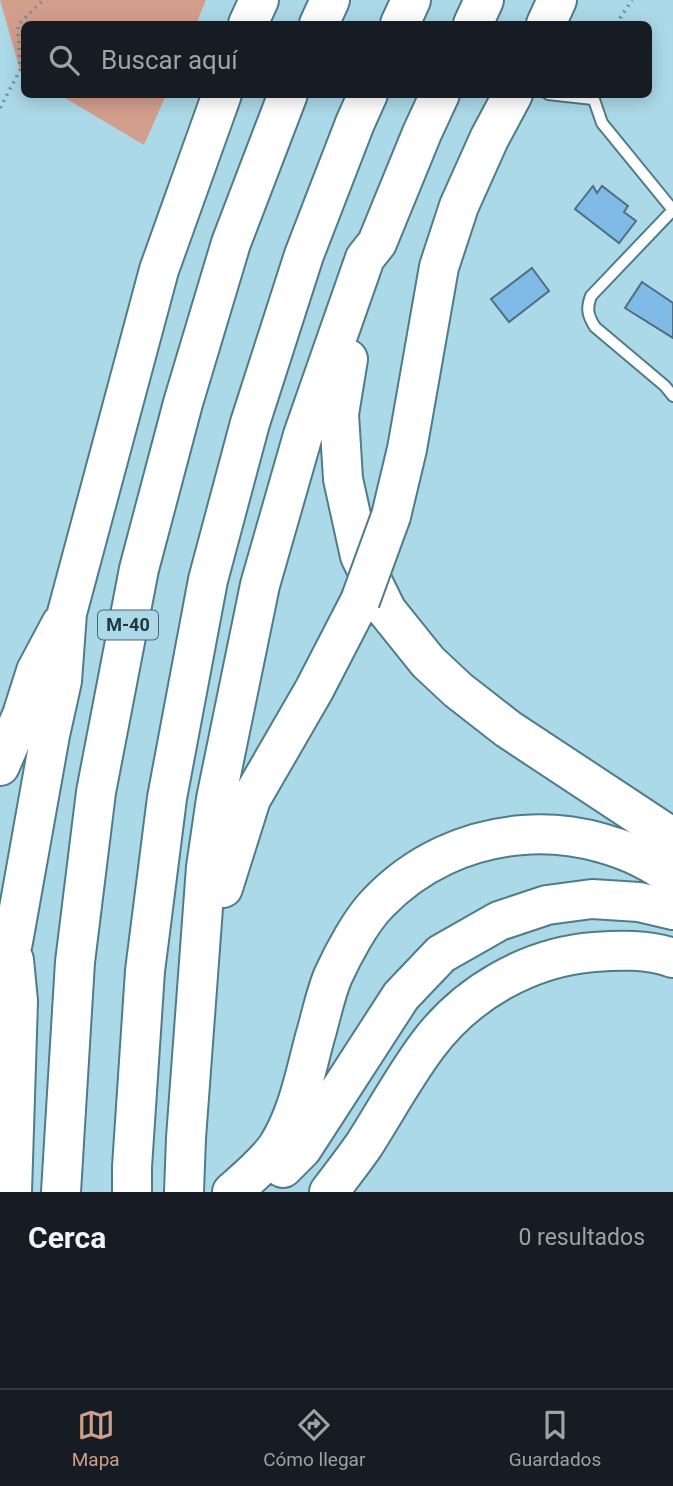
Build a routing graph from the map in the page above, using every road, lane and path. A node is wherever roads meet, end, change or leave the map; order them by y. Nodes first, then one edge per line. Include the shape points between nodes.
1 (43, 0) edge
2 (259, 0) edge
3 (330, 0) edge
4 (411, 0) edge
5 (484, 0) edge
6 (557, 0) edge
7 (632, 0) edge
8 (22, 21) edge
9 (249, 21) edge
10 (320, 21) edge
11 (401, 21) edge
12 (474, 21) edge
13 (547, 21) edge
14 (618, 21) edge
15 (21, 22) edge
16 (221, 98) edge
17 (286, 98) edge
18 (366, 98) edge
19 (438, 98) edge
20 (527, 98) edge
21 (593, 98) edge
22 (0, 108) edge
23 (673, 210) edge
24 (377, 243) junction
25 (673, 396) edge
26 (67, 612) junction
27 (0, 766) edge
28 (670, 862) edge
29 (673, 909) edge
30 (13, 942) junction
31 (673, 958) edge
32 (198, 985) junction
33 (0, 992) edge
34 (132, 1179) edge
35 (61, 1184) edge
36 (12, 1192) edge
37 (184, 1192) edge
38 (232, 1192) edge
39 (260, 1192) edge
40 (330, 1192) edge

1 - 8 path
2 - 9 highway
3 - 10 highway
4 - 11 highway
5 - 12 highway
6 - 13 highway
7 - 14 path
15 - 22 path via 20,70
16 - 26 highway via 159,270
17 - 35 highway, M-40 via 232,243 138,569 94,805 75,961
18 - 34 highway via 304,256 250,423 208,580 167,798 145,971
19 - 24 highway
20 - 32 highway, bridge via 489,139 459,206 439,267 391,516 360,601 251,799
21 - 23 lane via 602,123
23 - 25 lane via 587,306 595,327
24 - 28 highway via 380,264 348,360 339,414 343,479 360,556 387,611 428,662
24 - 32 highway via 365,258 303,435 260,585 216,799
26 - 27 highway via 36,671
26 - 30 highway via 62,681
28 - 38 highway via 582,838 540,834 501,836 462,847 419,868 377,904 353,938 333,977 296,1108 276,1147
29 - 39 highway via 592,899 547,905 499,920 441,954 401,996 302,1149
30 - 33 highway
30 - 36 highway via 18,1001
31 - 40 highway via 623,949 573,953 532,965 494,985 460,1010 429,1043
32 - 37 highway

